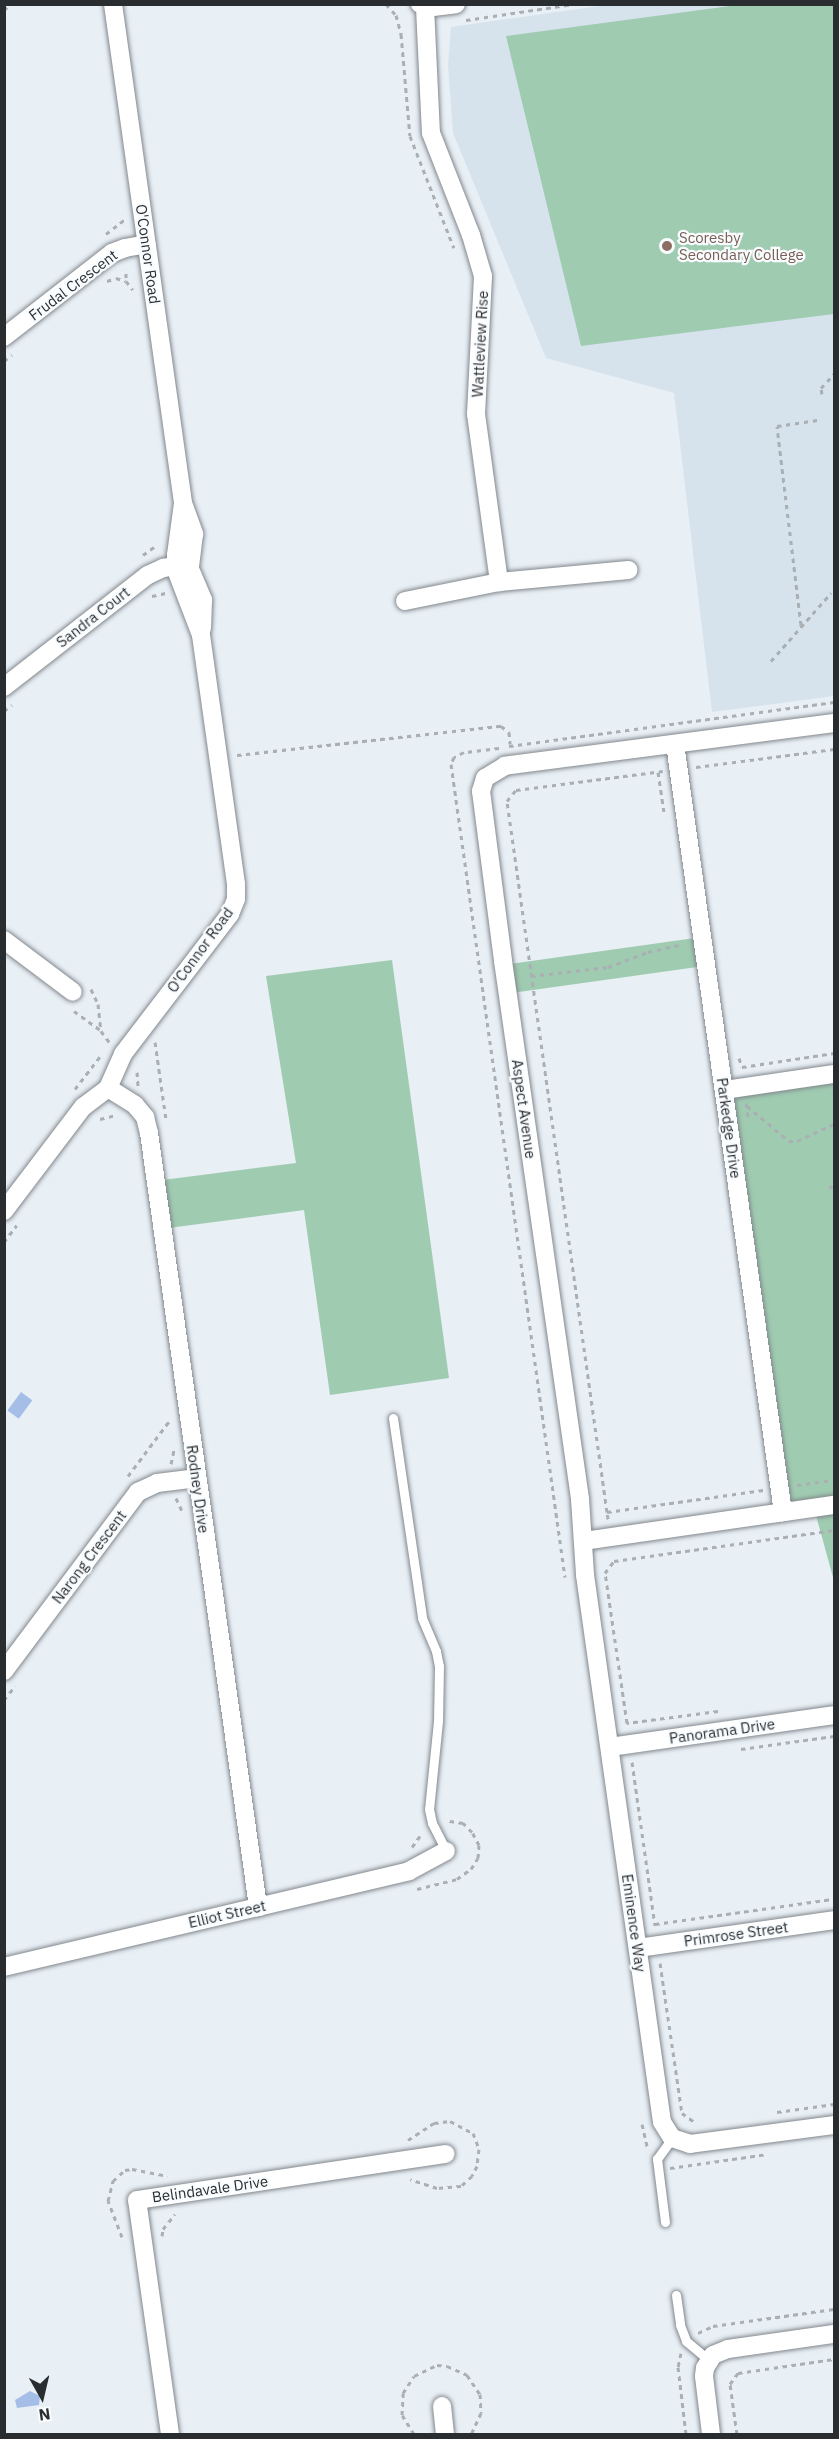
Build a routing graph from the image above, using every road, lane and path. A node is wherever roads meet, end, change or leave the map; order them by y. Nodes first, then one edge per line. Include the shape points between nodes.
1 (12, 4) edge
2 (113, 4) edge
3 (386, 4) edge
4 (574, 4) edge
5 (422, 6) edge
6 (4, 10) edge
7 (455, 13) edge
8 (401, 34) junction
9 (408, 34) dead end
10 (147, 244) junction
11 (458, 256) dead end
12 (4, 337) edge
13 (834, 374) edge
14 (822, 394) dead end
15 (818, 420) dead end
16 (183, 565) junction
17 (628, 570) dead end
18 (499, 582) junction
19 (831, 593) dead end
20 (405, 601) dead end
21 (801, 625) junction
22 (771, 661) dead end
23 (4, 687) edge
24 (834, 702) edge
25 (834, 723) edge
26 (675, 744) junction
27 (511, 745) junction
28 (834, 749) edge
29 (237, 755) dead end
30 (512, 755) dead end
31 (698, 767) junction
32 (678, 770) junction
33 (700, 778) dead end
34 (4, 940) edge
35 (683, 944) dead end
36 (531, 976) junction
37 (73, 992) dead end
38 (117, 1033) dead end
39 (738, 1053) dead end
40 (834, 1053) edge
41 (834, 1074) edge
42 (108, 1088) junction
43 (724, 1090) junction
44 (73, 1092) dead end
45 (747, 1106) dead end
46 (834, 1124) edge
47 (834, 1185) edge
48 (829, 1188) dead end
49 (4, 1211) edge
50 (393, 1418) dead end
51 (196, 1478) junction
52 (834, 1480) edge
53 (789, 1486) dead end
54 (769, 1489) dead end
55 (834, 1505) edge
56 (556, 1510) dead end
57 (607, 1512) junction
58 (783, 1512) junction
59 (609, 1527) dead end
60 (834, 1530) edge
61 (834, 1535) edge
62 (583, 1541) junction
63 (4, 1671) edge
64 (722, 1711) dead end
65 (834, 1715) edge
66 (610, 1747) junction
67 (633, 1764) dead end
68 (446, 1851) joint
69 (834, 1899) edge
70 (258, 1907) junction
71 (834, 1920) edge
72 (638, 1948) junction
73 (661, 1965) dead end
74 (4, 1967) edge
75 (834, 2104) edge
76 (777, 2112) dead end
77 (707, 2122) dead end
78 (834, 2125) edge
79 (672, 2138) junction
80 (404, 2142) dead end
81 (776, 2153) dead end
82 (446, 2154) dead end
83 (658, 2163) junction
84 (174, 2175) dead end
85 (403, 2179) dead end
86 (177, 2213) dead end
87 (665, 2222) dead end
88 (124, 2243) dead end
89 (164, 2246) dead end
90 (676, 2295) dead end
91 (834, 2334) edge
92 (834, 2359) edge
93 (709, 2360) junction
94 (442, 2406) dead end
95 (170, 2434) edge
96 (445, 2434) edge
97 (711, 2434) edge
98 (737, 2434) edge

1 - 6 path
2 - 10 street, O'Connor Road
3 - 8 path via 396,15
4 - 7 path
5 - 7 street
5 - 18 street, Wattleview Rise via 430,133 483,276 476,414
8 - 9 path
8 - 11 path via 410,136
10 - 12 street, Frudal Crescent via 112,253
10 - 16 street, O'Connor Road via 183,503 194,534
13 - 14 path via 821,388
15 - 21 path via 777,426
16 - 23 street, Sandra Court via 148,575
16 - 42 street, O'Connor Road via 203,600 201,635 236,899 230,914 123,1054
17 - 18 street
18 - 20 street
19 - 21 path
21 - 22 path
24 - 27 path
25 - 26 street, Aspect Avenue
26 - 32 street, Parkedge Drive
26 - 62 street, Aspect Avenue via 505,766 482,784
27 - 29 path via 509,732 501,726
27 - 30 path
27 - 56 path via 464,752 454,757 451,764
28 - 31 path
31 - 32 path
31 - 33 path
32 - 36 path via 516,790 507,801
32 - 43 street, Parkedge Drive
34 - 37 street
35 - 36 path via 608,967
36 - 57 path
38 - 44 path
39 - 40 path via 742,1067
41 - 43 street
42 - 49 street, O'Connor Road via 83,1107
42 - 51 street, Rodney Drive via 135,1105 145,1117 149,1133
43 - 58 street, Parkedge Drive
45 - 46 path via 789,1141
47 - 48 path
50 - 68 lane via 422,1618 439,1666 429,1809
51 - 63 street, Narong Crescent via 157,1483 138,1492
51 - 70 street, Rodney Drive
52 - 53 path
54 - 57 path
55 - 58 street
57 - 59 path
58 - 62 street
60 - 61 path
60 - 64 path via 614,1561 605,1573 627,1723
62 - 66 street, Eminence Way
65 - 66 street, Panorama Drive
66 - 72 street, Eminence Way
67 - 69 path via 655,1924
68 - 70 street, Elliot Street via 410,1871
70 - 74 street, Elliot Street
71 - 72 street, Primrose Street
72 - 79 street, Eminence Way via 662,2122
73 - 77 path via 681,2113 693,2123
75 - 76 path
78 - 79 street via 698,2144 684,2144
79 - 83 lane via 658,2155
80 - 85 path via 434,2123 450,2121 473,2133 480,2159 472,2176 454,2188
81 - 83 path via 670,2168
82 - 95 street, Belindavale Drive via 137,2200
83 - 87 lane
84 - 88 path via 132,2169 113,2181 108,2201
86 - 89 path via 163,2229
90 - 93 lane via 686,2341
91 - 93 street via 728,2349
92 - 98 path via 738,2373 730,2384
93 - 97 street via 704,2376
94 - 96 street

